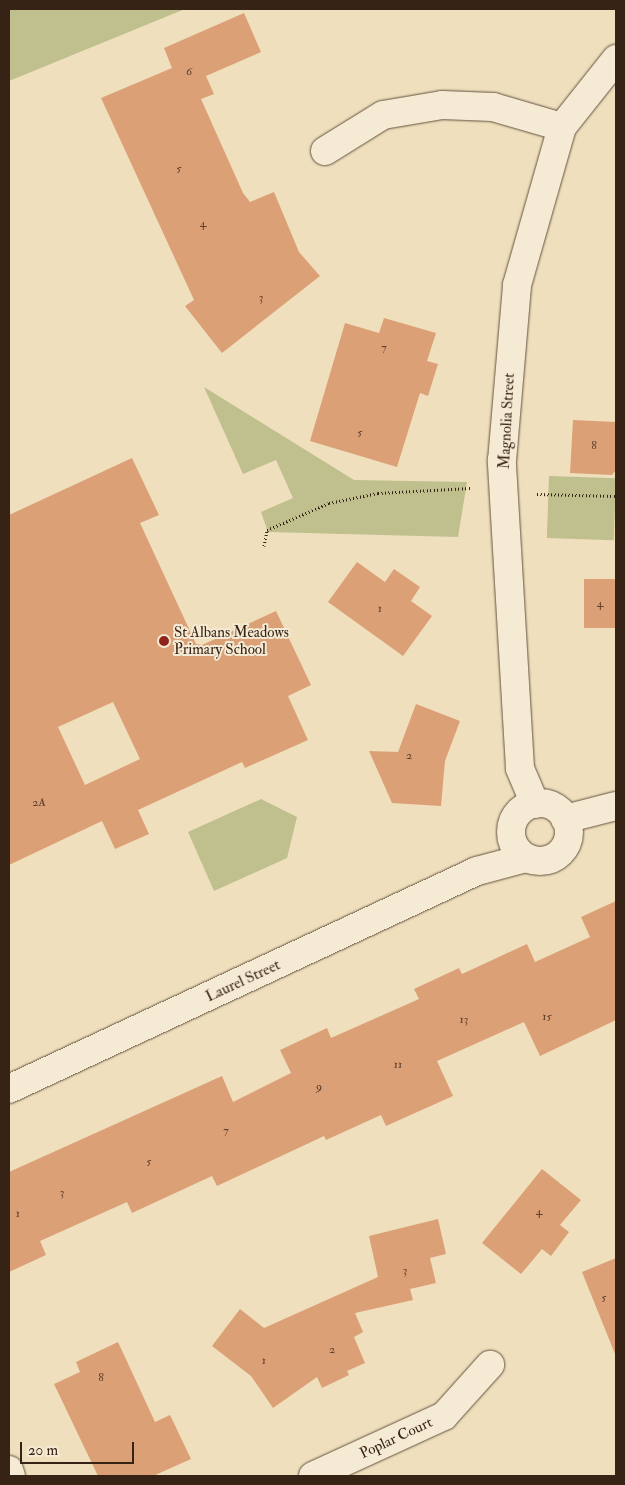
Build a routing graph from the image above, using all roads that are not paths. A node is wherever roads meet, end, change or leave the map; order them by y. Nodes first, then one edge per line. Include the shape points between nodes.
1 (616, 59) edge
2 (562, 127) junction
3 (324, 151) dead end
4 (535, 804) junction
5 (616, 806) edge
6 (566, 818) junction
7 (511, 830) junction
8 (526, 858) junction
9 (476, 871) junction
10 (9, 1089) edge
11 (490, 1365) dead end
12 (9, 1470) edge
13 (12, 1476) edge
14 (313, 1476) edge

1 - 2 street, Magnolia Street
2 - 3 street via 493,107 442,105 383,115
2 - 4 street, Magnolia Street via 517,285 502,461 520,768
4 - 6 street via 553,806
4 - 7 street via 516,816
5 - 6 street
6 - 8 street via 569,837 560,853 544,861
7 - 8 street via 514,846
7 - 9 street, Laurel Street
8 - 9 street, Laurel Street
9 - 10 street, Laurel Street
11 - 14 street, Poplar Court via 444,1416
12 - 13 street

